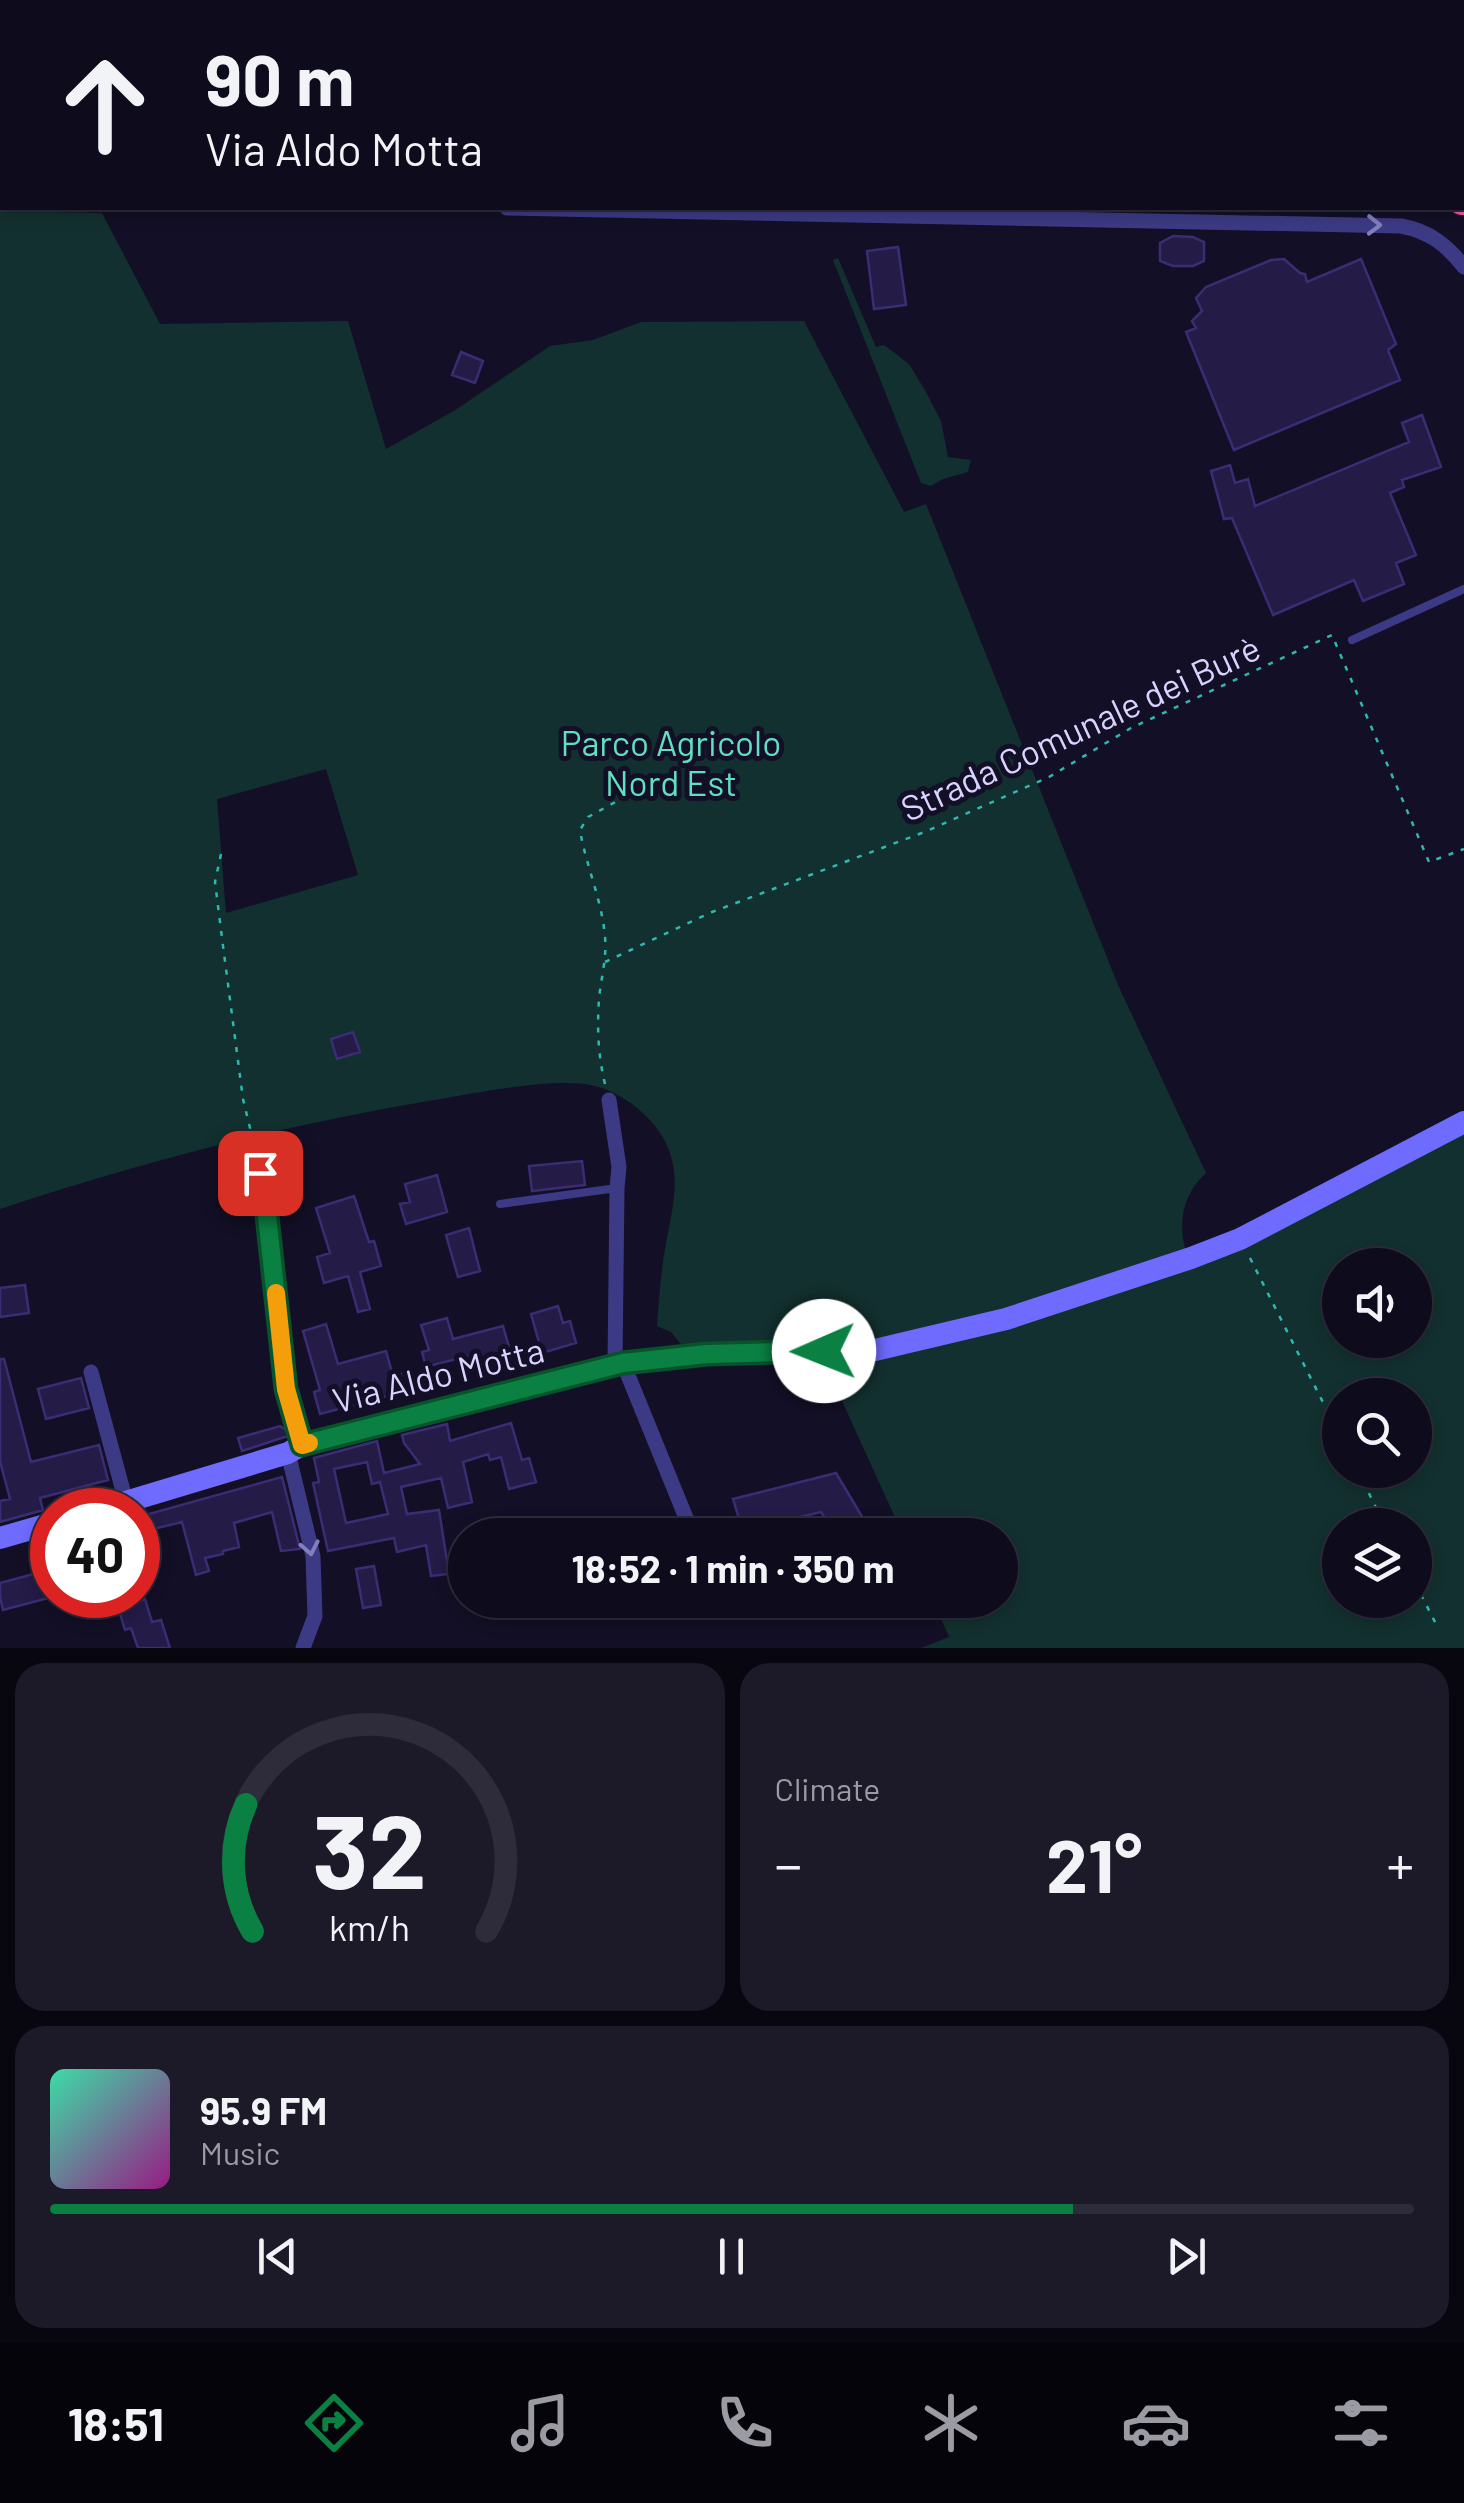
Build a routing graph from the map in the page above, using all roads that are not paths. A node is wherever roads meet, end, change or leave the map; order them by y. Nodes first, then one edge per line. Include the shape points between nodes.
1 (606, 210) edge
2 (1464, 267) edge
3 (1464, 589) edge
4 (1352, 640) dead end
5 (610, 1100) road end
6 (1464, 1122) edge
7 (260, 1173) road end
8 (616, 1188) junction
9 (500, 1204) dead end
10 (619, 1364) junction
11 (91, 1372) dead end
12 (296, 1449) junction
13 (122, 1488) edge
14 (160, 1491) edge
15 (686, 1518) edge
16 (30, 1529) edge
17 (0, 1538) edge
18 (303, 1648) edge

1 -> 2 street via 1401,226 1437,239
3 - 4 lane
5 - 8 street
6 - 10 street, Via Aldo Motta via 1240,1239 1006,1319 875,1350 707,1354
7 - 12 street
8 - 9 lane
8 - 10 street
10 - 12 street, Via Aldo Motta
10 - 15 street
11 - 13 street
12 - 14 street, Via Aldo Motta
12 -> 18 street via 313,1556 315,1616
16 - 17 street

